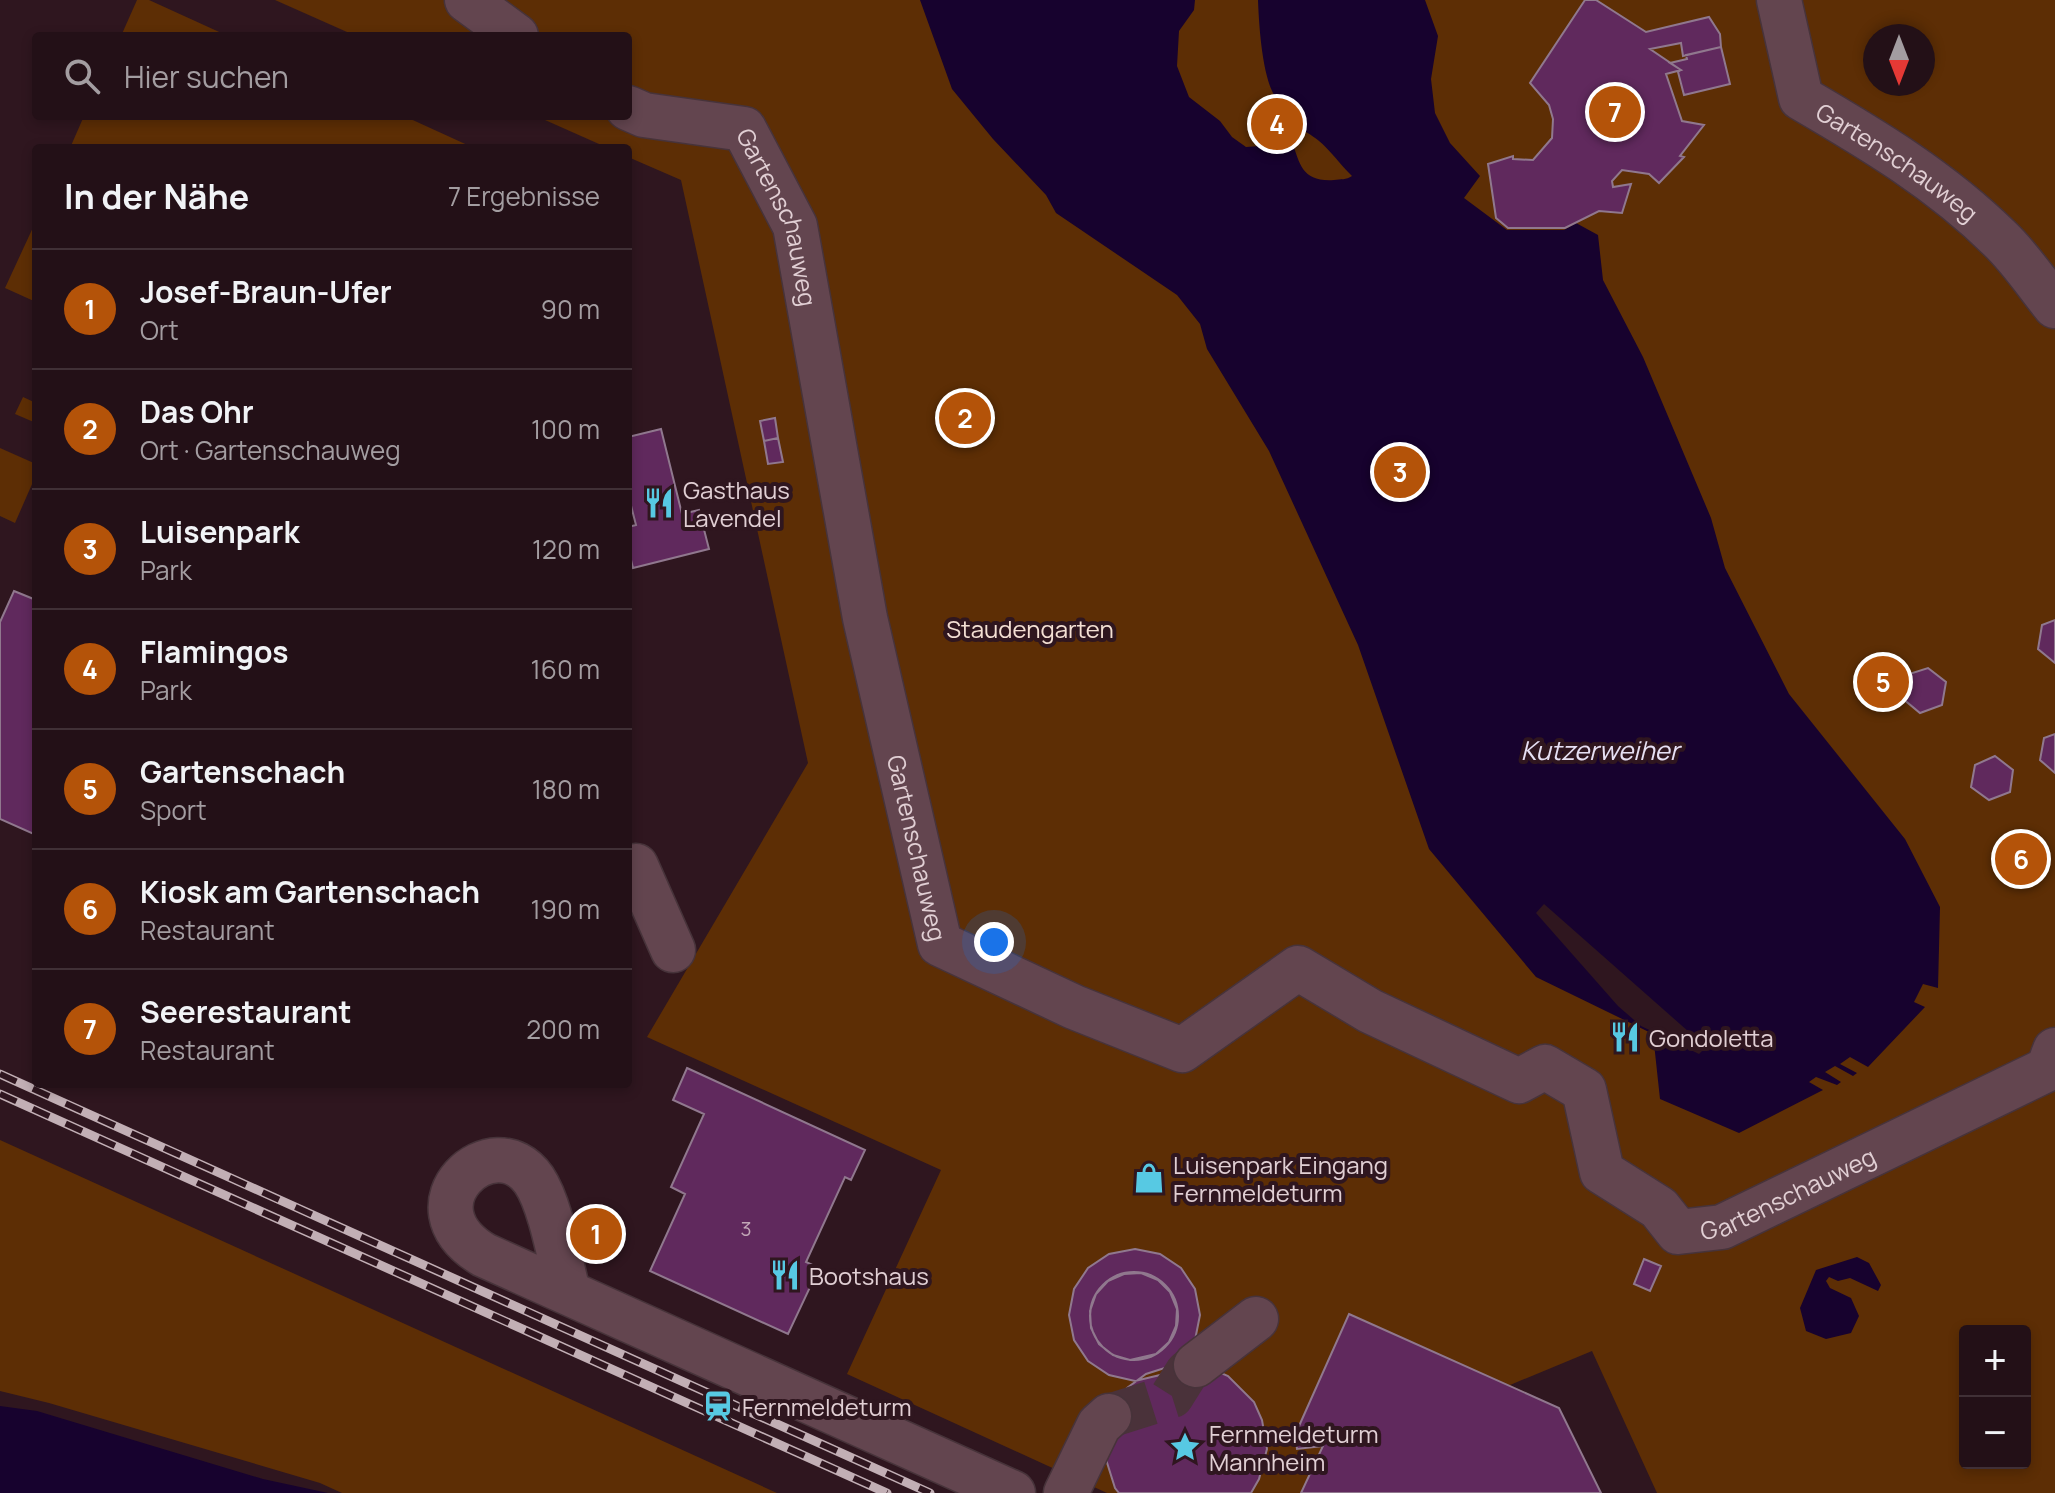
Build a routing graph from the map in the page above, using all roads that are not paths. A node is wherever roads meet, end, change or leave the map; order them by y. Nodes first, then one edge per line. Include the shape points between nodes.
1 (467, 0) edge
2 (1779, 0) edge
3 (511, 32) edge
4 (632, 110) edge
5 (2055, 306) edge
6 (636, 866) dead end
7 (673, 950) dead end
8 (2055, 1050) edge
9 (568, 1292) dead end
10 (1256, 1319) dead end
11 (1196, 1365) tunnel mouth
12 (1109, 1416) tunnel mouth
13 (1013, 1493) edge
14 (1066, 1493) edge

1 - 3 street
2 - 5 street, Gartenschauweg via 1801,98 1932,179 2002,241
4 - 8 street, Gartenschauweg via 744,129 795,226 865,618 940,944 1182,1050 1298,968 1370,1011 1519,1081 1545,1067 1584,1090 1602,1172 1659,1208 1678,1232 1722,1227 1975,1105 2048,1069
6 - 7 street
9 - 13 street
10 - 11 street
12 - 14 street via 1083,1453

